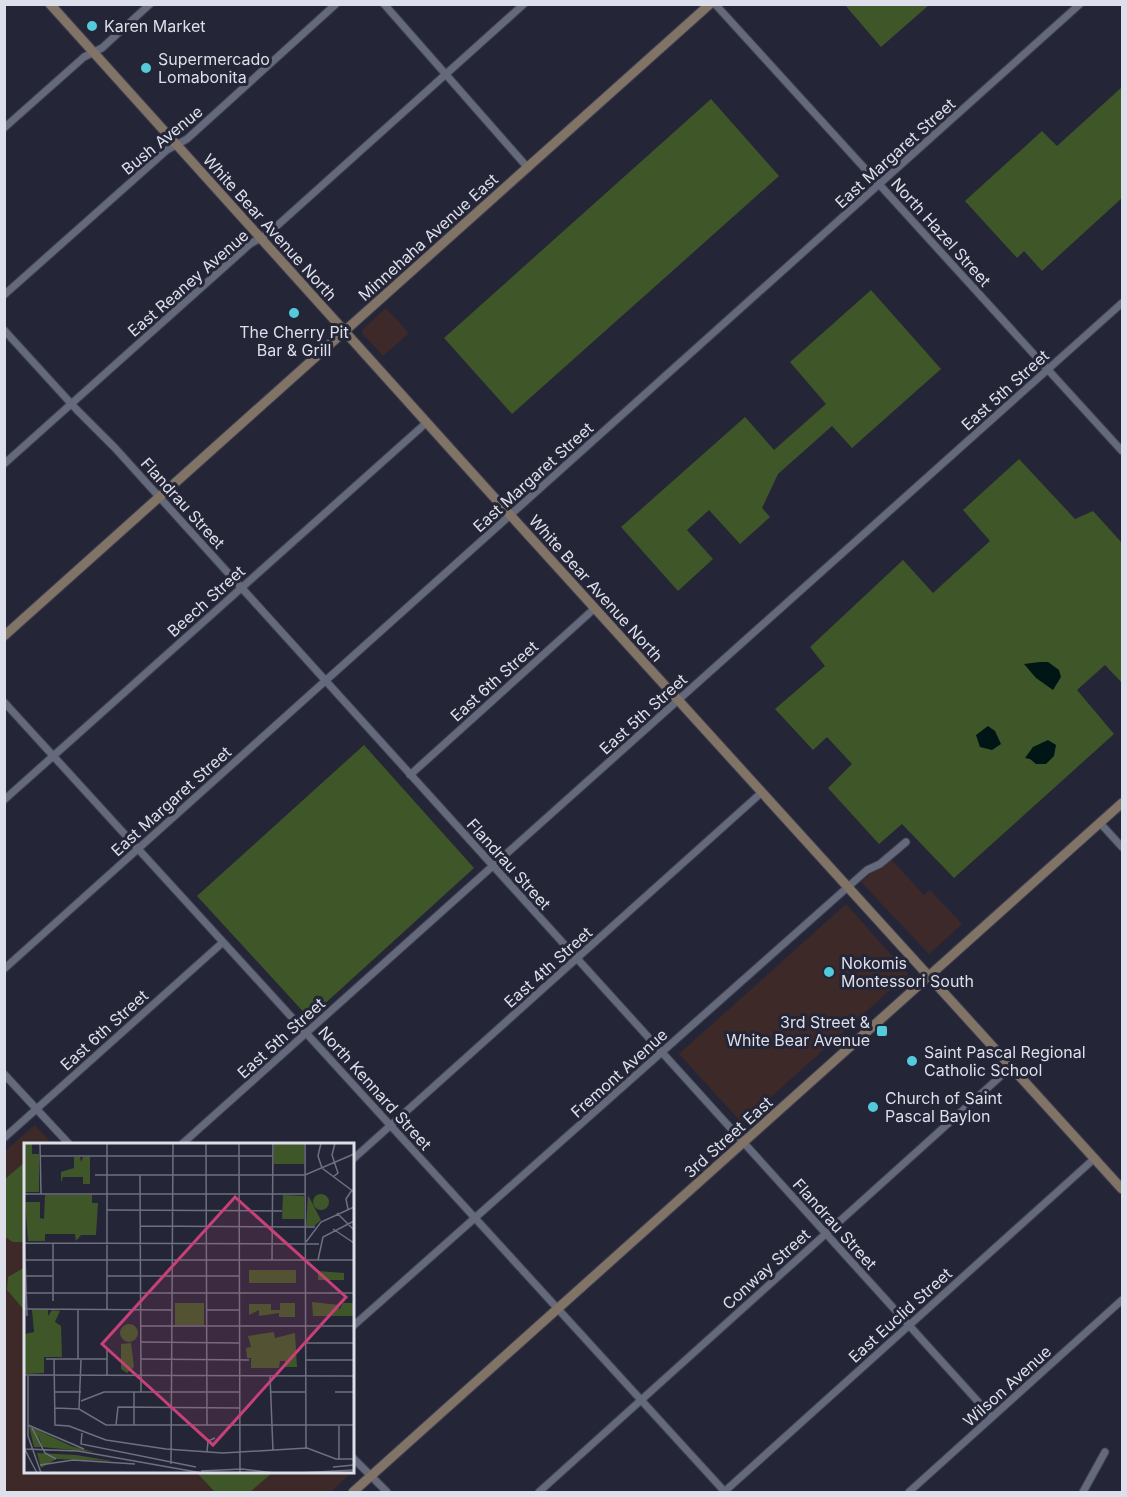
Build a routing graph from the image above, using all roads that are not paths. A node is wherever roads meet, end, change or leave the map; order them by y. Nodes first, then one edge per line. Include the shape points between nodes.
1 (50, 4) edge
2 (150, 4) edge
3 (336, 4) edge
4 (384, 4) edge
5 (524, 4) edge
6 (710, 4) edge
7 (715, 4) edge
8 (1080, 4) edge
9 (93, 52) junction
10 (446, 75) junction
11 (4, 128) edge
12 (175, 146) junction
13 (528, 168) junction
14 (880, 185) junction
15 (259, 238) junction
16 (4, 296) edge
17 (1122, 303) edge
18 (4, 330) edge
19 (344, 332) junction
20 (1048, 369) junction
21 (71, 404) junction
22 (426, 423) junction
23 (1122, 451) edge
24 (4, 464) edge
25 (159, 497) junction
26 (510, 516) junction
27 (241, 588) junction
28 (595, 608) junction
29 (4, 636) edge
30 (326, 682) junction
31 (678, 700) junction
32 (4, 702) edge
33 (53, 756) junction
34 (410, 775) junction
35 (761, 793) junction
36 (4, 800) edge
37 (1122, 803) edge
38 (1100, 823) junction
39 (906, 842) dead end
40 (1122, 847) edge
41 (138, 849) junction
42 (493, 866) junction
43 (848, 887) junction
44 (222, 943) junction
45 (577, 959) junction
46 (4, 969) edge
47 (929, 976) junction
48 (307, 1033) junction
49 (662, 1053) junction
50 (1012, 1066) junction
51 (4, 1074) edge
52 (37, 1109) junction
53 (391, 1126) junction
54 (4, 1138) edge
55 (68, 1143) edge
56 (183, 1143) edge
57 (744, 1143) junction
58 (354, 1158) edge
59 (1095, 1158) junction
60 (1122, 1189) edge
61 (476, 1219) junction
62 (826, 1234) junction
63 (1122, 1300) edge
64 (557, 1308) junction
65 (909, 1325) junction
66 (354, 1326) edge
67 (642, 1400) junction
68 (992, 1417) junction
69 (1105, 1452) dead end
70 (354, 1458) edge
71 (371, 1476) junction
72 (353, 1492) edge
73 (387, 1492) edge
74 (539, 1492) edge
75 (724, 1492) edge
76 (909, 1492) edge
77 (1083, 1492) edge

1 - 9 main road, White Bear Avenue North
2 - 9 street
3 - 12 street, Bush Avenue
4 - 10 street
5 - 10 street, East Reaney Avenue
6 - 13 main road, Minnehaha Avenue East
7 - 14 street, North Hazel Street
8 - 14 street, East Margaret Street
9 - 11 street
9 - 12 main road, White Bear Avenue North
10 - 13 street
10 - 15 street, East Reaney Avenue
12 - 15 main road, White Bear Avenue North
12 - 16 street, Bush Avenue
13 - 19 main road, Minnehaha Avenue East
14 - 20 street, North Hazel Street
14 - 26 street, East Margaret Street
15 - 19 main road, White Bear Avenue North
15 - 21 street, East Reaney Avenue
17 - 20 street, East 5th Street
18 - 21 street, Flandrau Street
19 - 22 main road, White Bear Avenue North
19 - 25 main road, Minnehaha Avenue East
20 - 23 street, North Hazel Street
20 - 31 street, East 5th Street
21 - 24 street, East Reaney Avenue
21 - 25 street, Flandrau Street
22 - 26 main road, White Bear Avenue North
22 - 27 street, Beech Street
25 - 27 street, Flandrau Street
25 - 29 main road, Minnehaha Avenue East
26 - 28 main road, White Bear Avenue North
26 - 30 street, East Margaret Street
27 - 30 street, Flandrau Street
27 - 33 street, Beech Street
28 - 31 main road, White Bear Avenue North
28 - 34 street, East 6th Street
30 - 34 street, Flandrau Street
30 - 41 street, East Margaret Street
31 - 35 main road, White Bear Avenue North
31 - 42 street, East 5th Street
32 - 33 street, North Kennard Street
33 - 36 street, Beech Street
33 - 41 street, North Kennard Street
34 - 42 street, Flandrau Street
35 - 43 main road, White Bear Avenue North
35 - 45 street, East 4th Street
37 - 38 main road, 3rd Street East
38 - 40 street
38 - 47 main road, 3rd Street East
39 - 43 street, Fremont Avenue
41 - 44 street, North Kennard Street
41 - 46 street, East Margaret Street
42 - 45 street, Flandrau Street
42 - 48 street, East 5th Street
43 - 47 main road, White Bear Avenue North
43 - 49 street, Fremont Avenue
44 - 48 street, North Kennard Street
44 - 52 street, East 6th Street
45 - 49 street, Flandrau Street
45 - 53 street, East 4th Street
47 - 50 main road, White Bear Avenue North
47 - 57 main road, 3rd Street East
48 - 53 street, North Kennard Street
48 - 56 street, East 5th Street
49 - 57 street, Flandrau Street
49 - 61 street, Fremont Avenue
50 - 59 main road, White Bear Avenue North
50 - 62 street, Conway Street
51 - 52 street
52 - 54 street, East 6th Street
52 - 55 street
53 - 58 street, East 4th Street
53 - 61 street, North Kennard Street
57 - 62 street, Flandrau Street
57 - 64 main road, 3rd Street East
59 - 60 main road, White Bear Avenue North
59 - 65 street, East Euclid Street
61 - 64 street, North Kennard Street
61 - 66 street, Fremont Avenue
62 - 65 street, Flandrau Street
62 - 67 street, Conway Street
63 - 68 street, Wilson Avenue
64 - 67 street, North Kennard Street
64 - 71 main road, 3rd Street East
65 - 68 street, Flandrau Street
65 - 75 street, East Euclid Street
67 - 74 street, Conway Street
67 - 75 street, North Kennard Street
68 - 76 street, Wilson Avenue
69 - 77 street
70 - 71 street
71 - 72 main road, 3rd Street East
71 - 73 street

